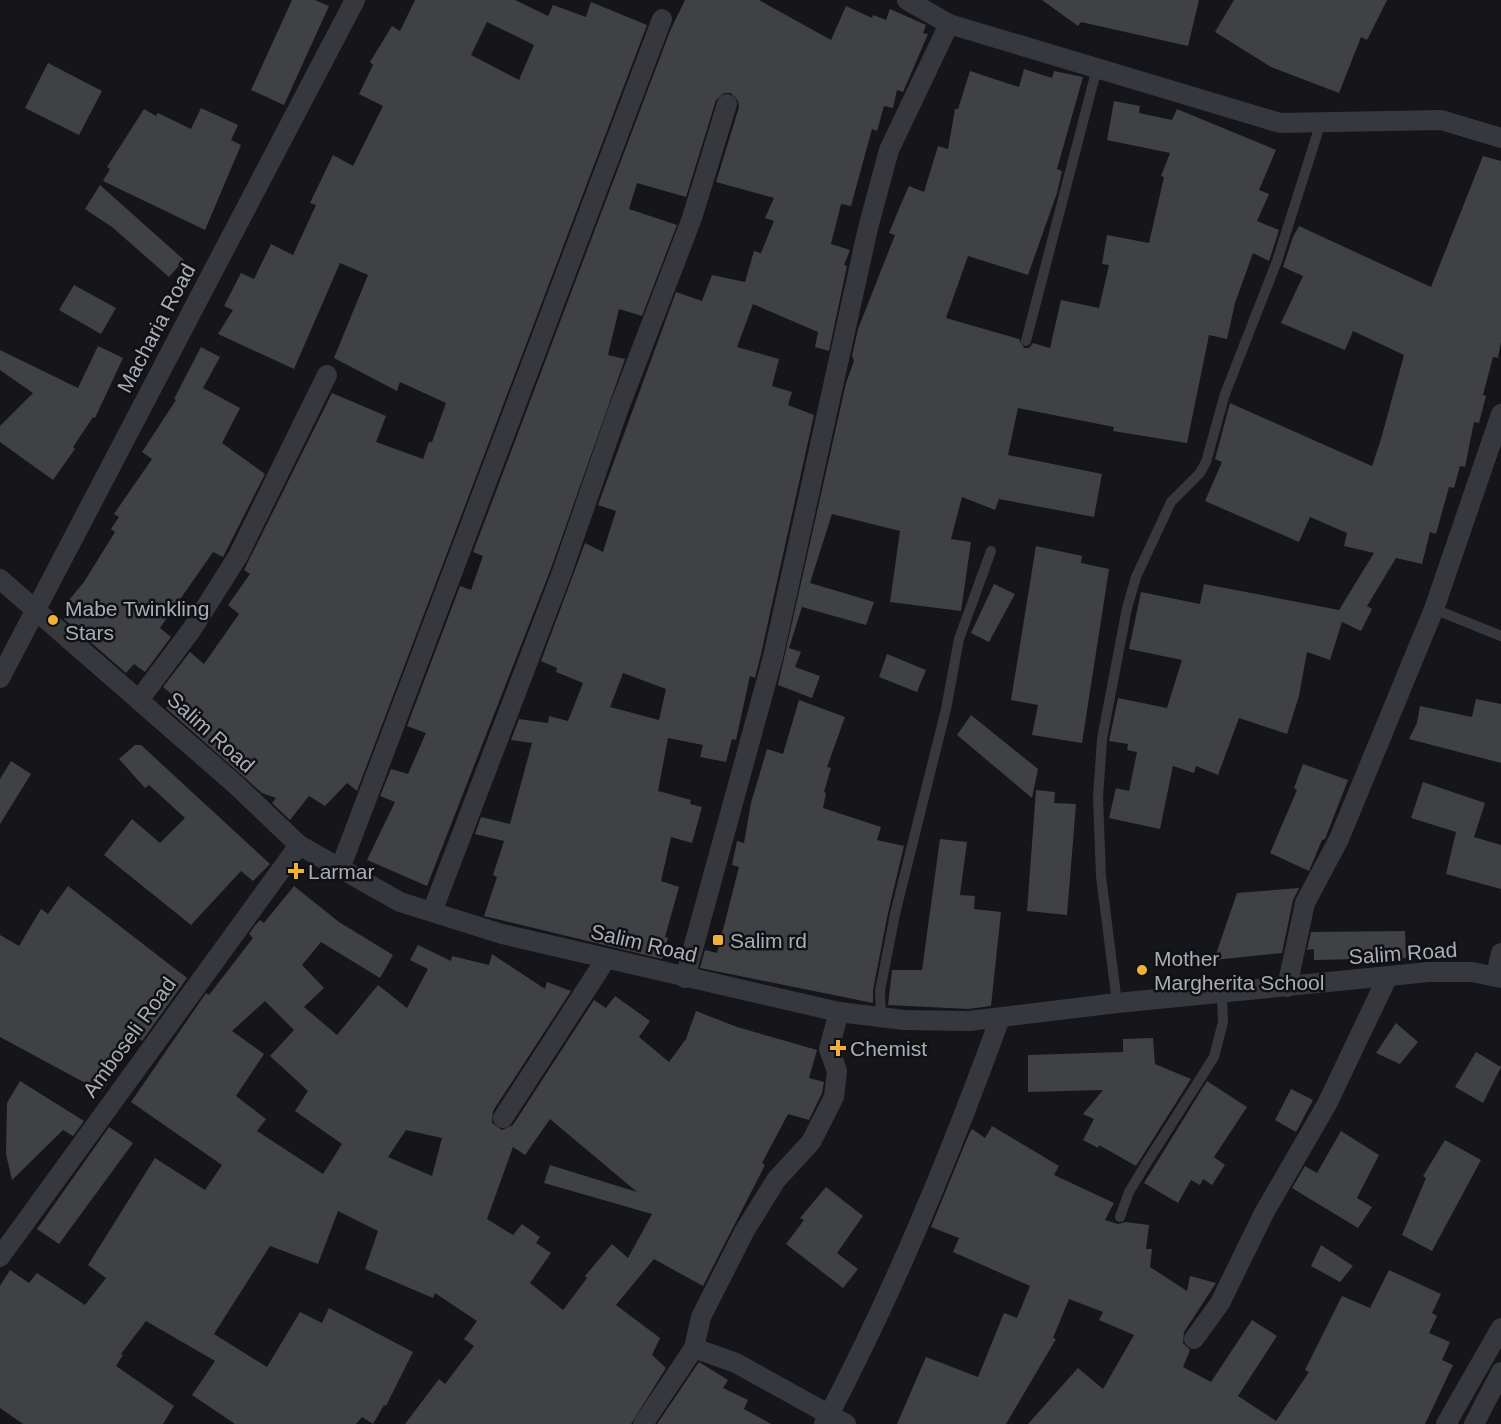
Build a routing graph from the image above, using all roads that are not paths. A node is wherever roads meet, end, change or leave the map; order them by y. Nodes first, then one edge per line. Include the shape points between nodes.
1 (355, 0) edge
2 (907, 0) edge
3 (662, 19) dead end
4 (949, 24) junction
5 (1097, 68) junction
6 (728, 104) dead end
7 (1321, 122) junction
8 (1501, 138) edge
9 (1026, 341) dead end
10 (327, 375) dead end
11 (1501, 414) edge
12 (991, 551) dead end
13 (0, 579) edge
14 (1434, 609) junction
15 (36, 610) junction
16 (1501, 636) edge
17 (0, 678) edge
18 (139, 700) junction
19 (299, 845) junction
20 (340, 869) junction
21 (432, 912) junction
22 (1501, 953) edge
23 (606, 959) junction
24 (1388, 976) junction
25 (1498, 977) edge
26 (685, 978) junction
27 (1287, 987) junction
28 (1222, 993) junction
29 (1117, 1003) junction
30 (839, 1012) junction
31 (881, 1017) junction
32 (1000, 1018) junction
33 (503, 1118) dead end
34 (1120, 1216) dead end
35 (0, 1257) edge
36 (1501, 1328) edge
37 (1194, 1339) dead end
38 (694, 1348) junction
39 (1501, 1372) edge
40 (833, 1421) edge
41 (643, 1424) edge
42 (1446, 1424) edge
43 (1474, 1424) edge

1 - 15 street, Macharia Road
2 - 4 street
3 - 20 street
4 - 5 street
4 - 26 street via 889,150 773,657
5 - 7 street via 1280,123
5 - 9 lane
6 - 21 street via 692,218
7 - 8 street via 1441,120
7 - 29 lane via 1277,261 1225,394 1206,462 1171,502 1136,577 1127,608 1102,739 1098,798 1101,876
10 - 18 street via 238,556 192,629
11 - 14 street
12 - 31 lane via 959,639 946,709 895,914 880,991
13 - 15 street, Salim Road
14 - 16 lane
14 - 27 street via 1339,838 1305,903
15 - 17 street, Macharia Road
15 - 18 street, Salim Road
18 - 19 street, Salim Road
19 - 20 street, Salim Road
19 - 35 street, Amboseli Road
20 - 21 street, Salim Road via 400,902
21 - 23 street, Salim Road
22 - 25 street
23 - 26 street, Salim Road
23 - 33 street
24 - 25 street, Salim Road via 1472,972
24 - 27 street, Salim Road
24 - 37 street via 1327,1104 1264,1213 1220,1303
26 - 30 street, Salim Road
27 - 28 street, Salim Road
28 - 29 street, Salim Road
28 - 34 lane via 1224,1022 1217,1051 1129,1192
29 - 32 street, Salim Road
30 - 31 street, Salim Road
30 - 38 street via 829,1049 837,1071 834,1097 811,1142 776,1180 744,1232 701,1317
31 - 32 street, Salim Road via 969,1022
32 - 40 street via 971,1100
36 - 42 street
38 - 40 street via 736,1363
38 - 41 street
39 - 43 street

